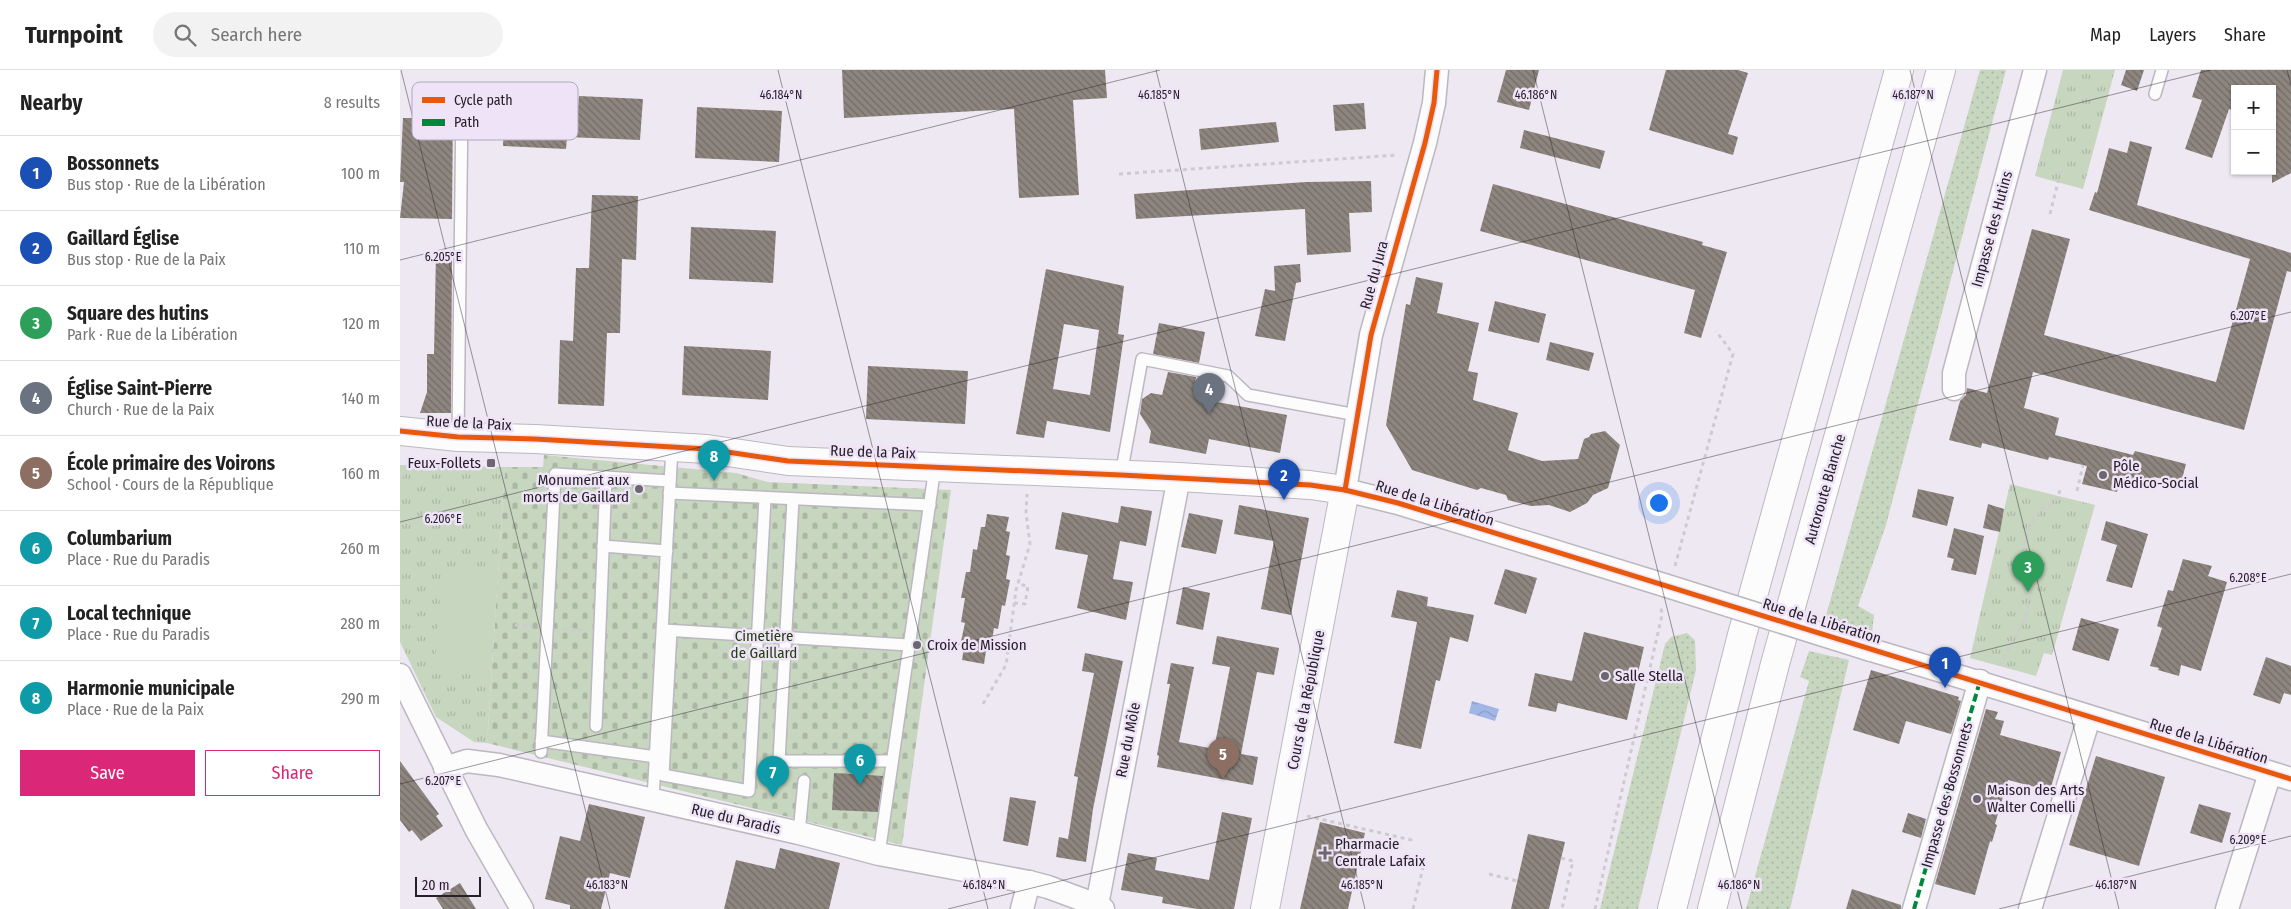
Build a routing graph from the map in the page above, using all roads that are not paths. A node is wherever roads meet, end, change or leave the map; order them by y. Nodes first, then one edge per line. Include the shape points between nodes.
1 (1438, 70) edge
2 (1899, 70) edge
3 (1941, 70) edge
4 (2035, 70) edge
5 (2162, 70) edge
6 (2154, 94) dead end
7 (462, 140) edge
8 (1954, 389) dead end
9 (1357, 415) junction
10 (400, 431) edge
11 (458, 437) junction
12 (672, 447) junction
13 (400, 451) edge
14 (935, 467) junction
15 (1121, 475) junction
16 (606, 477) junction
17 (1179, 478) junction
18 (670, 481) junction
19 (1345, 490) junction
20 (670, 493) junction
21 (765, 498) junction
22 (793, 499) junction
23 (930, 505) junction
24 (603, 546) junction
25 (666, 551) junction
26 (666, 631) junction
27 (758, 636) junction
28 (786, 638) junction
29 (909, 645) junction
30 (400, 675) edge
31 (1988, 684) junction
32 (2089, 718) junction
33 (596, 726) dead end
34 (656, 757) junction
35 (892, 762) junction
36 (445, 768) junction
37 (2285, 775) edge
38 (804, 781) dead end
39 (653, 800) junction
40 (799, 833) junction
41 (879, 854) junction
42 (1029, 882) junction
43 (1100, 907) edge
44 (522, 909) edge
45 (1022, 909) edge
46 (1265, 909) edge
47 (1672, 909) edge
48 (1712, 909) edge
49 (1914, 909) edge
50 (2030, 909) edge
51 (2227, 909) edge

1 - 9 street, Rue du Jura via 1434,103 1371,335
2 - 47 main road via 1765,551
3 - 48 main road, Autoroute Blanche via 1775,664
4 - 8 street, Impasse des Hutins via 1954,373
5 - 6 lane
7 - 11 lane
9 - 15 lane via 1248,394 1228,376 1142,359
9 - 19 street, Rue du Jura
10 - 11 main road, Rue de la Paix
11 - 12 main road, Rue de la Paix
11 - 13 main road, Rue de la Paix
12 - 14 main road, Rue de la Paix via 788,460
12 - 18 lane
14 - 15 main road, Rue de la Paix
14 - 23 lane
15 - 17 main road, Rue de la Paix
16 - 18 lane
16 - 24 lane
16 - 34 lane via 555,474 541,747
17 - 19 main road, Rue de la Paix
17 - 43 street, Rue du Môle
18 - 20 lane
19 - 31 street, Rue de la Libération, bridge via 1398,503
19 - 46 main road, Cours de la République
20 - 21 lane
20 - 25 lane
21 - 22 lane
21 - 27 lane
22 - 23 lane
22 - 28 lane
23 - 29 lane
24 - 25 lane
24 - 33 lane
25 - 26 lane
26 - 27 lane
26 - 27 lane via 663,775 749,791
26 - 34 lane
27 - 28 lane
28 - 29 lane
28 - 35 lane via 779,761
29 - 35 lane
30 - 36 street
31 - 32 street, Rue de la Libération
31 - 49 street, Impasse des Bossonnets
32 - 37 street, Rue de la Libération
32 - 50 street
34 - 39 lane
35 - 41 lane
36 - 39 street, Rue du Paradis via 467,761 480,761
36 - 44 street
37 - 51 street
38 - 40 lane
39 - 40 street, Rue du Paradis
40 - 41 street, Rue du Paradis
41 - 42 street, Rue du Paradis
42 - 43 street, Rue du Môle
42 - 45 street

